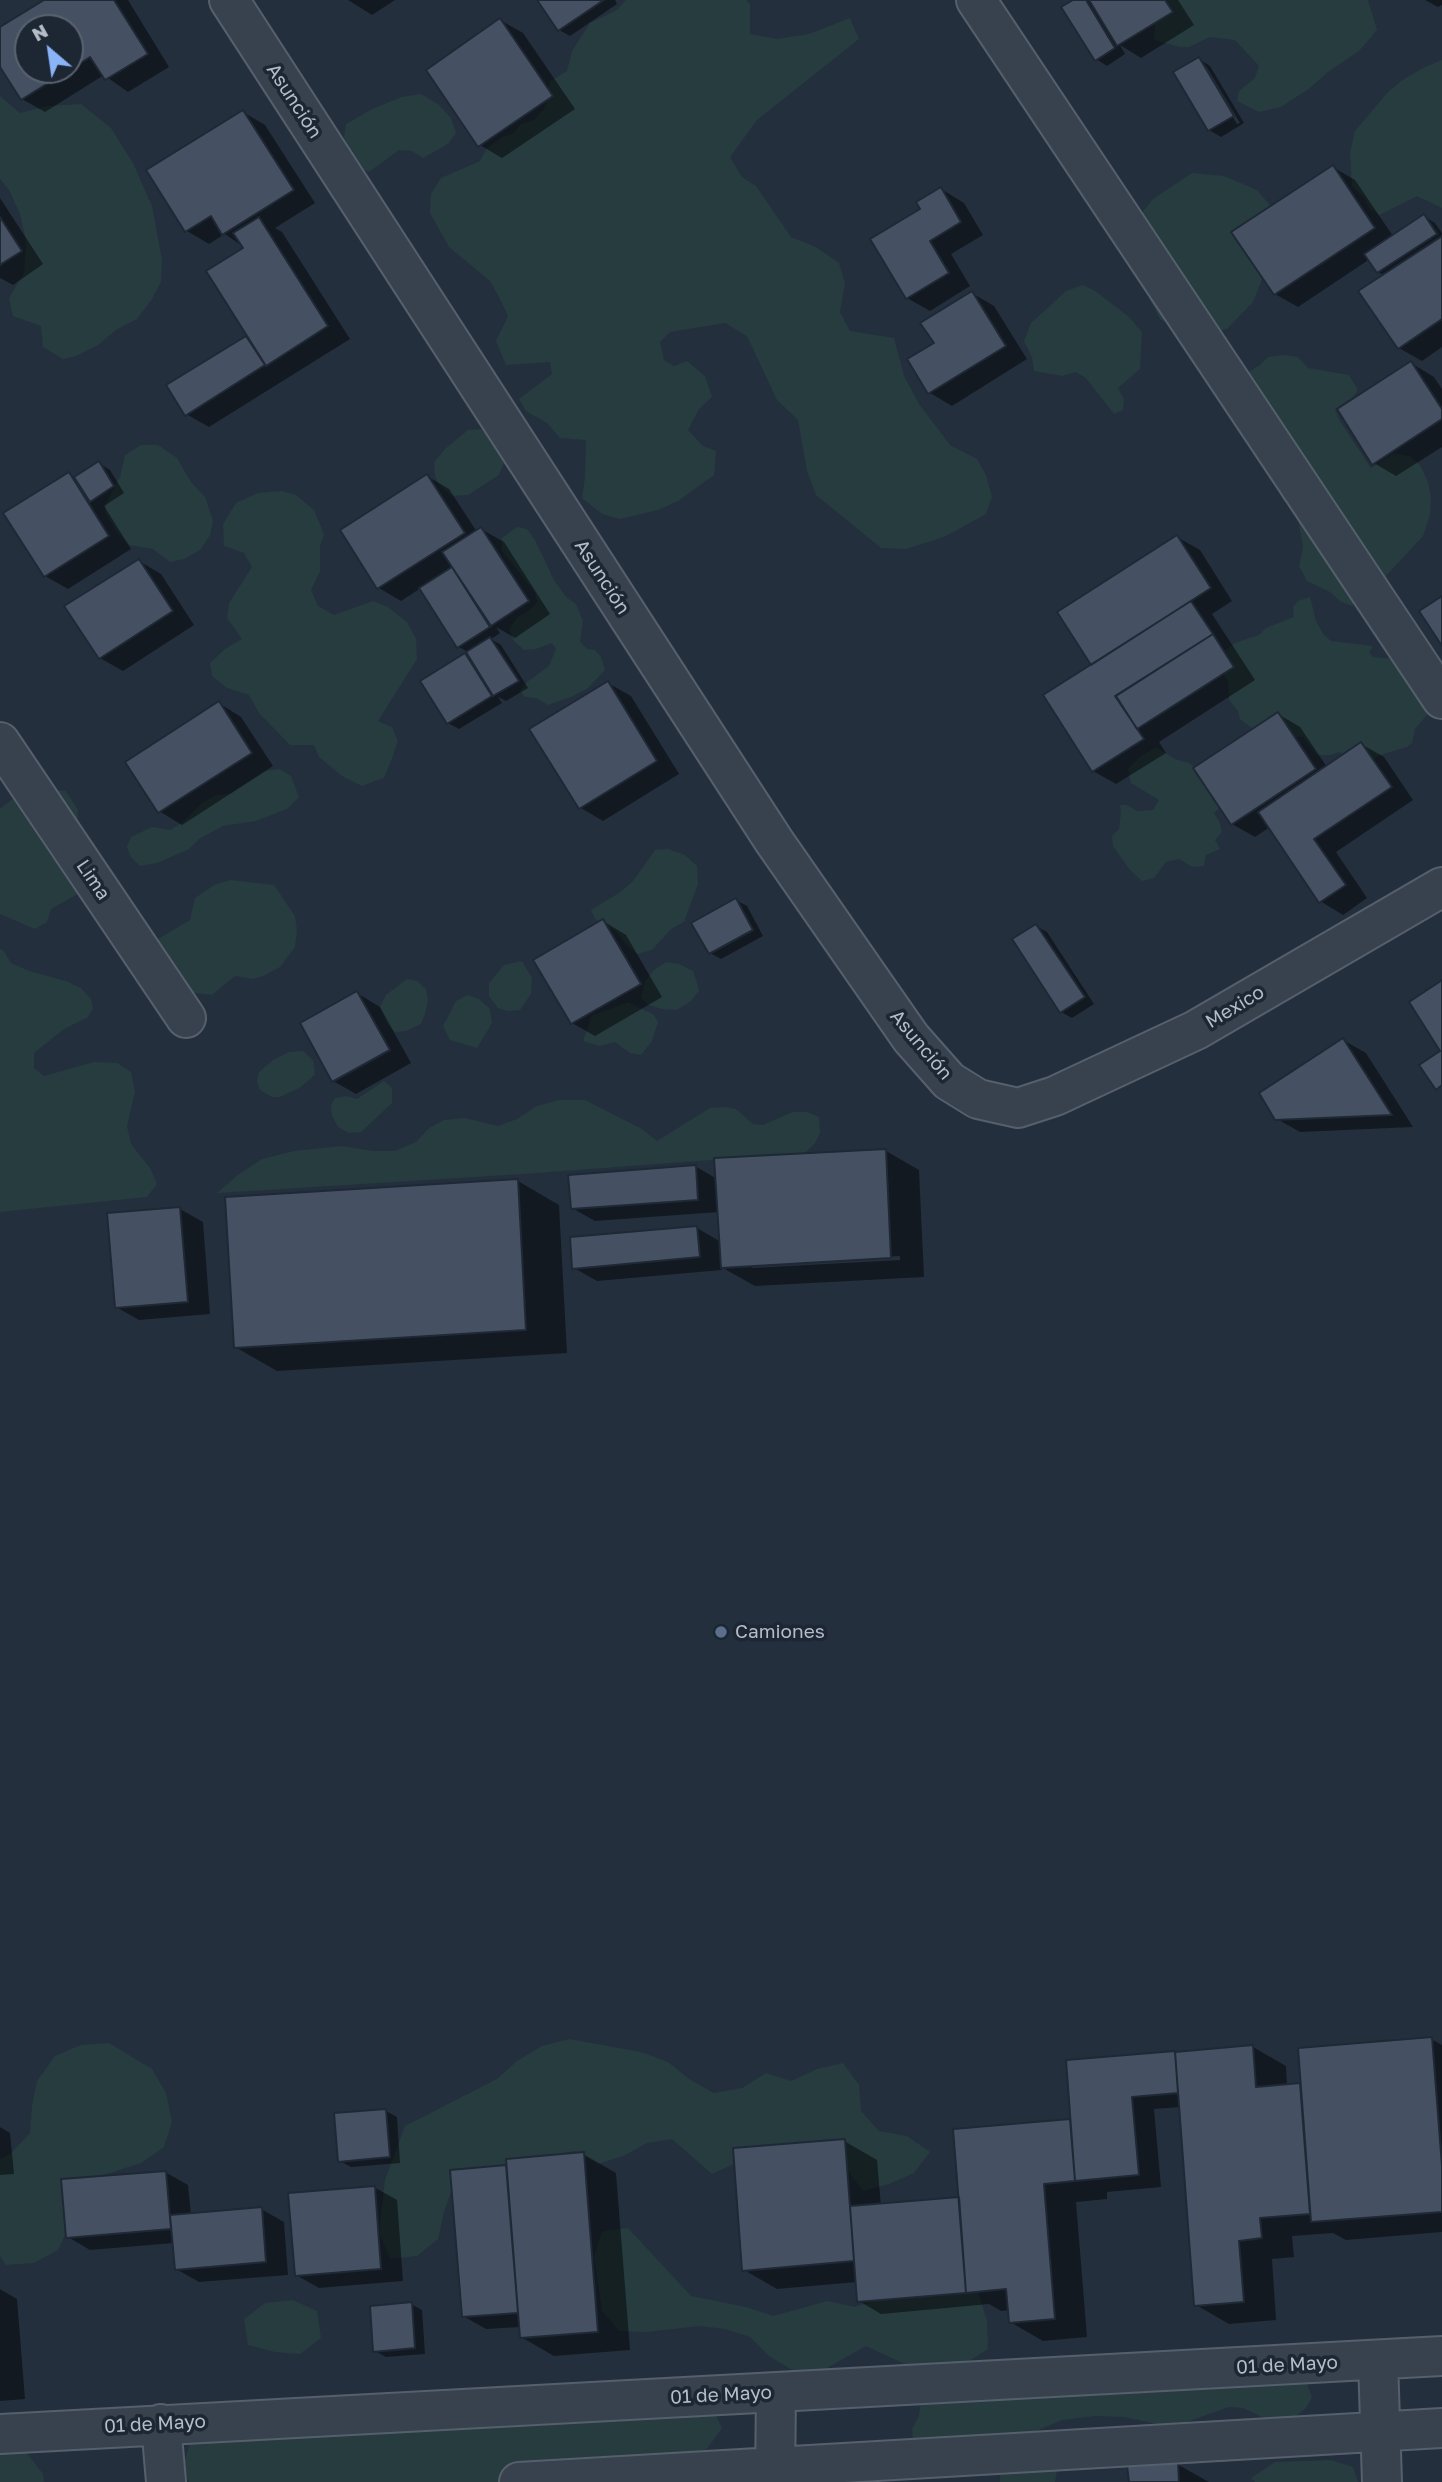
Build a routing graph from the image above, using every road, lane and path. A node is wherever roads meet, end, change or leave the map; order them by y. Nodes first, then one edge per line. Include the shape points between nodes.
1 (229, 0) edge
2 (976, 0) edge
3 (1442, 699) edge
4 (0, 742) edge
5 (1442, 887) edge
6 (186, 1018) dead end
7 (1018, 1108) joint
8 (1442, 2356) edge
9 (1378, 2360) junction
10 (775, 2393) junction
11 (161, 2424) junction
12 (1442, 2428) edge
13 (1379, 2432) junction
14 (0, 2434) edge
15 (775, 2475) edge
16 (166, 2482) edge
17 (519, 2482) edge
18 (1382, 2482) edge

1 - 7 street, Asunción via 774,841 911,1038 949,1081 978,1099
2 - 3 street
4 - 6 street, Lima
5 - 7 street, Mexico via 1196,1030 1055,1096
8 - 9 street, 01 de Mayo
9 - 10 street, 01 de Mayo
9 - 13 street
10 - 11 street, 01 de Mayo
10 - 15 street
11 - 14 street, 01 de Mayo
11 - 16 street
12 - 13 street
13 - 15 street
13 - 18 street
15 - 17 street

